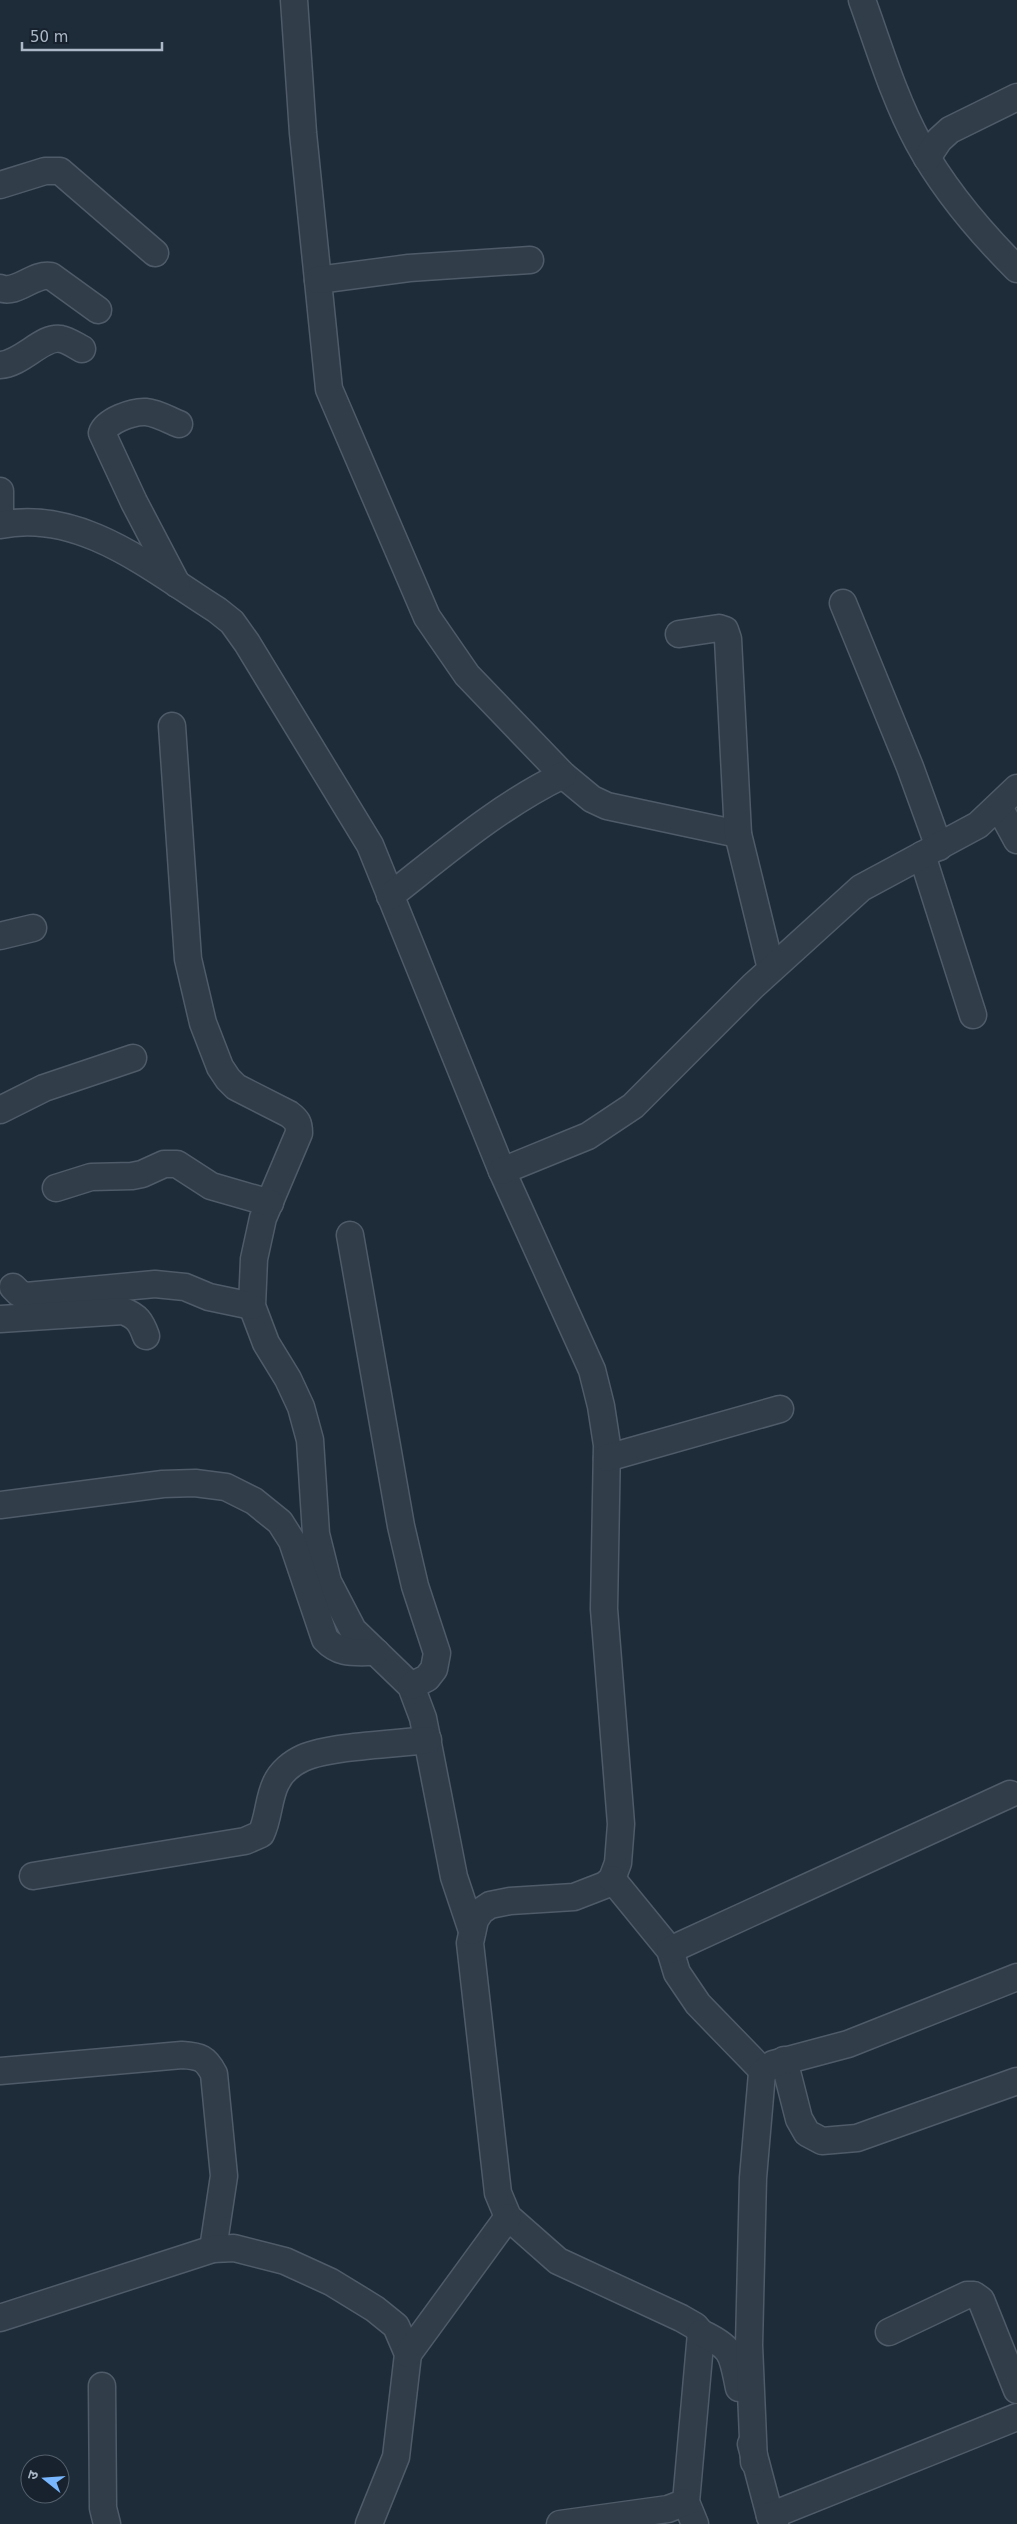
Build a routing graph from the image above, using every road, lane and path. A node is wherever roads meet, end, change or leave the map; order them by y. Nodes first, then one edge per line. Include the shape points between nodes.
1 (294, 0) edge
2 (862, 0) edge
3 (1017, 97) edge
4 (927, 158) junction
5 (0, 185) edge
6 (155, 253) dead end
7 (530, 260) dead end
8 (1017, 269) edge
9 (318, 280) junction
10 (0, 288) edge
11 (98, 310) dead end
12 (82, 350) dead end
13 (0, 365) edge
14 (179, 424) dead end
15 (0, 491) edge
16 (0, 524) edge
17 (177, 585) junction
18 (843, 603) dead end
19 (679, 634) dead end
20 (172, 726) dead end
21 (563, 775) junction
22 (1017, 788) edge
23 (999, 807) junction
24 (738, 834) junction
25 (1017, 840) edge
26 (931, 851) junction
27 (390, 896) junction
28 (33, 928) dead end
29 (0, 936) edge
30 (771, 969) junction
31 (973, 1015) dead end
32 (134, 1058) dead end
33 (0, 1110) edge
34 (502, 1171) junction
35 (56, 1188) dead end
36 (270, 1203) junction
37 (350, 1234) dead end
38 (13, 1287) dead end
39 (252, 1306) junction
40 (0, 1319) edge
41 (146, 1336) dead end
42 (780, 1409) dead end
43 (607, 1458) junction
44 (0, 1505) edge
45 (376, 1652) junction
46 (411, 1686) junction
47 (428, 1740) junction
48 (1010, 1794) dead end
49 (33, 1876) dead end
50 (612, 1879) junction
51 (472, 1931) junction
52 (670, 1950) junction
53 (1017, 1977) edge
54 (773, 2066) junction
55 (0, 2071) edge
56 (1017, 2081) edge
57 (508, 2218) junction
58 (213, 2249) junction
59 (0, 2318) edge
60 (889, 2332) dead end
61 (701, 2333) junction
62 (408, 2354) junction
63 (102, 2386) dead end
64 (1017, 2390) edge
65 (1017, 2417) edge
66 (754, 2462) junction
67 (690, 2513) edge
68 (772, 2520) edge
69 (107, 2524) edge
70 (369, 2524) edge
71 (560, 2524) edge

1 - 9 street via 302,133
2 - 4 street via 892,83
3 - 4 street via 950,130
4 - 8 street via 972,222
5 - 6 street via 45,170 60,171
7 - 9 street via 410,268
9 - 21 street via 329,389 428,617 467,675
10 - 11 street via 7,290 44,275 51,276
12 - 13 street via 58,338 49,340 15,362
14 - 17 street via 155,414 139,413 109,423 102,433
15 - 16 street
16 - 17 street via 36,522 102,539
17 - 27 street via 232,622 247,643 370,845
18 - 26 street via 910,768
19 - 24 street via 719,628 725,630 728,639
20 - 36 street via 188,959 203,1023 217,1061 228,1079 250,1095 297,1119 299,1126
21 - 24 street via 592,799 607,806
21 - 27 street via 496,813
22 - 23 street
23 - 25 street
23 - 26 street via 978,825
24 - 30 street
26 - 30 street via 861,888
26 - 31 street
27 - 34 street
28 - 29 street
30 - 34 street via 633,1106 588,1136
32 - 33 street via 44,1088
34 - 43 street via 592,1370 601,1406
35 - 36 street via 91,1177 142,1174 170,1163 211,1186
36 - 39 street via 263,1218 254,1259
37 - 46 street via 401,1526 436,1653 434,1669 427,1678
38 - 39 street via 26,1296 155,1284 184,1287 209,1297
39 - 45 street via 266,1343 288,1379 310,1440 316,1534 328,1582 353,1630
40 - 41 street via 123,1311 134,1315
42 - 43 street
43 - 50 street via 604,1609 621,1824 618,1863
44 - 45 street via 163,1484 195,1483 226,1487 254,1500 280,1522 292,1541 325,1638 334,1649
45 - 46 street
46 - 47 street
47 - 49 street via 332,1751 304,1758 286,1768 276,1783 261,1834 245,1841
47 - 51 street via 454,1877
48 - 52 street
50 - 51 street via 574,1897 490,1905 481,1912
50 - 52 street
51 - 57 street via 470,1943 498,2192
52 - 54 street via 677,1973 698,2004
53 - 54 street via 848,2044
54 - 56 street via 808,2133 822,2140 857,2138
54 - 66 street via 760,2080 753,2178 748,2345
55 - 58 street via 182,2055 199,2056 208,2061 214,2074 224,2176
57 - 61 street via 558,2261 681,2318
57 - 62 street
58 - 59 street
58 - 62 street via 234,2248 254,2252 285,2261 331,2282 396,2326
60 - 64 street via 967,2295 974,2295 981,2300
61 - 66 street via 728,2349 733,2360
61 - 67 street
62 - 70 street via 396,2457
63 - 69 street via 103,2508
65 - 68 street
66 - 68 street
67 - 71 street via 668,2509

